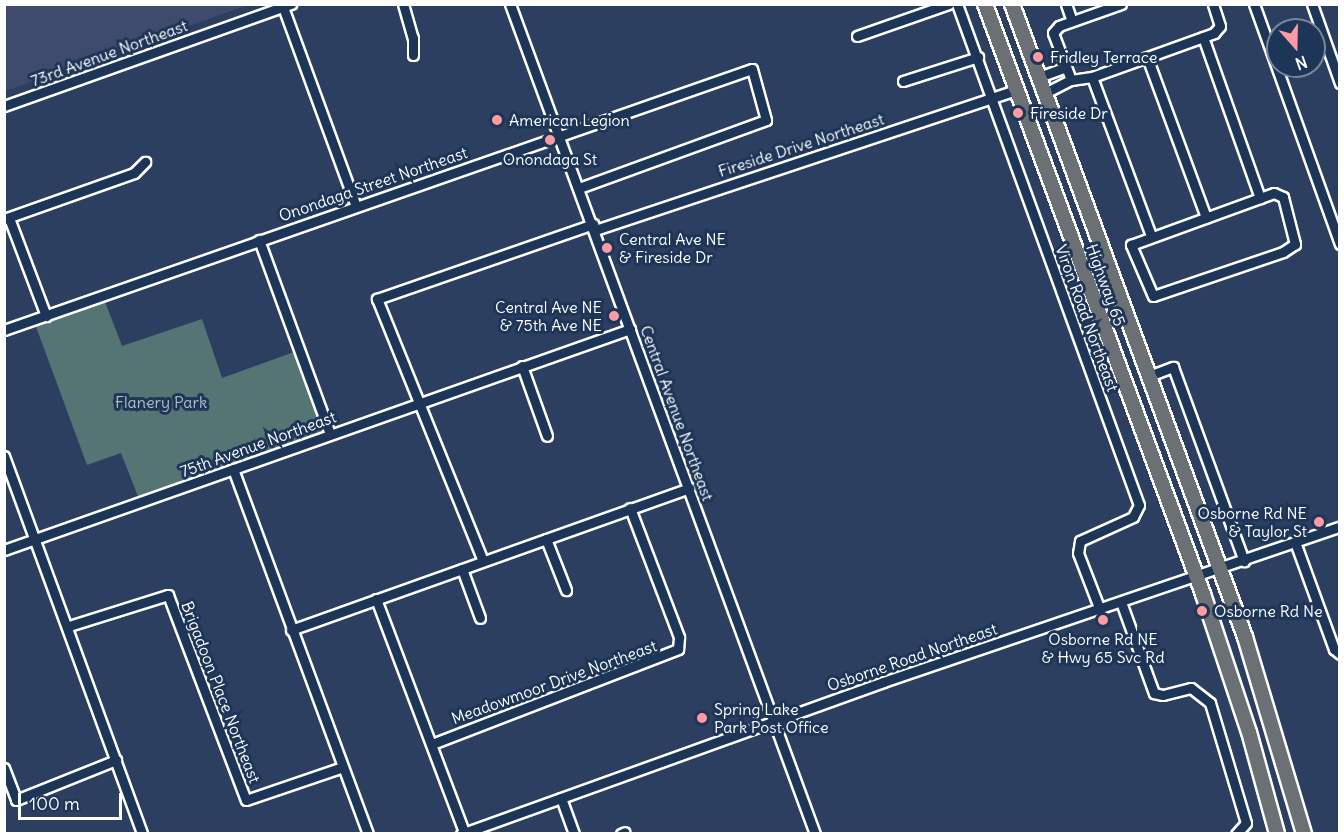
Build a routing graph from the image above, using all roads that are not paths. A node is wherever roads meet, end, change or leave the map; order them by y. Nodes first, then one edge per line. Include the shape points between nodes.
1 (403, 4) edge
2 (510, 4) edge
3 (949, 4) edge
4 (957, 4) edge
5 (985, 4) edge
6 (1012, 4) edge
7 (1066, 4) edge
8 (1121, 4) edge
9 (1213, 4) edge
10 (1254, 4) edge
11 (1312, 4) edge
12 (287, 6) edge
13 (1072, 21) junction
14 (857, 36) dead end
15 (1203, 37) junction
16 (413, 56) dead end
17 (978, 57) junction
18 (1147, 57) junction
19 (1066, 67) junction
20 (1040, 77) junction
21 (1092, 77) junction
22 (1071, 80) junction
23 (903, 81) dead end
24 (1340, 84) edge
25 (1017, 90) junction
26 (1045, 93) junction
27 (991, 100) junction
28 (4, 106) edge
29 (559, 135) junction
30 (145, 162) dead end
31 (579, 188) junction
32 (1260, 198) junction
33 (356, 206) junction
34 (7, 218) edge
35 (1206, 218) junction
36 (594, 227) junction
37 (1151, 236) junction
38 (259, 240) junction
39 (1340, 244) edge
40 (46, 316) junction
41 (630, 329) junction
42 (4, 330) edge
43 (522, 366) junction
44 (1149, 376) junction
45 (419, 402) junction
46 (330, 434) junction
47 (547, 436) dead end
48 (4, 456) edge
49 (233, 469) junction
50 (688, 488) junction
51 (630, 508) junction
52 (1340, 526) edge
53 (546, 539) junction
54 (33, 540) junction
55 (1295, 542) junction
56 (4, 550) edge
57 (483, 561) junction
58 (1244, 561) junction
59 (462, 569) junction
60 (1219, 570) junction
61 (1196, 577) junction
62 (566, 590) dead end
63 (376, 599) junction
64 (1121, 602) junction
65 (1100, 609) junction
66 (480, 618) dead end
67 (69, 626) junction
68 (291, 630) junction
69 (1340, 654) edge
70 (774, 722) junction
71 (432, 744) junction
72 (116, 760) junction
73 (343, 767) junction
74 (4, 768) edge
75 (561, 798) junction
76 (462, 833) edge
77 (142, 834) edge
78 (368, 834) edge
79 (574, 834) edge
80 (814, 834) edge
81 (1236, 834) edge
82 (1277, 834) edge
83 (1304, 834) edge

1 - 16 street via 413,38
2 - 29 street, Central Avenue Northeast
3 - 14 street
4 - 17 street, Viron Road Northeast
5 - 25 highway, Highway 65
6 - 20 highway, Highway 65
7 - 13 street
8 - 13 street
9 - 15 street via 1220,26
10 - 39 street
11 - 24 street
12 - 28 street, 73rd Avenue Northeast
12 - 33 street
13 - 19 street via 1053,33
15 - 18 street
15 - 32 street
17 - 23 street
17 - 27 street, Viron Road Northeast
18 - 21 street
18 - 35 street
19 - 20 street
19 - 22 street
20 - 26 highway, Highway 65
21 - 22 street
21 - 37 street
22 - 26 street
25 - 27 street, Fireside Drive Northeast
25 - 61 highway, Highway 65
26 - 44 highway, Highway 65
27 - 36 street, Fireside Drive Northeast
27 - 65 street, Viron Road Northeast via 1139,505 1133,517 1080,541 1078,553
29 - 31 street, Central Avenue Northeast
29 - 31 street, Onondaga Street Northeast via 752,69 766,120
29 - 33 street, Onondaga Street Northeast
30 - 34 street via 134,173
31 - 36 street, Central Avenue Northeast
32 - 35 street
32 - 37 street via 1274,193 1283,197 1295,244 1284,252 1153,296 1131,245
33 - 38 street, Onondaga Street Northeast
34 - 40 street
35 - 37 street
36 - 41 street, Central Avenue Northeast
36 - 45 street, Fireside Drive Northeast via 377,298
38 - 40 street, Onondaga Street Northeast
38 - 46 street
40 - 42 street, Onondaga Street Northeast
41 - 43 street, 75th Avenue Northeast
41 - 50 street, Central Avenue Northeast
43 - 45 street, 75th Avenue Northeast
43 - 47 street
44 - 58 street via 1173,367
44 - 60 highway, Highway 65
45 - 46 street, 75th Avenue Northeast
45 - 57 street
46 - 49 street, 75th Avenue Northeast
48 - 54 street
49 - 54 street, 75th Avenue Northeast
49 - 68 street
50 - 51 street
50 - 70 street, Central Avenue Northeast
51 - 53 street
51 - 71 street, Meadowmoor Drive Northeast via 679,637 678,649
52 - 55 street, Osborne Road Northeast
53 - 57 street
53 - 62 street
54 - 56 street, 75th Avenue Northeast
54 - 67 street
55 - 58 street, Osborne Road Northeast
55 - 69 street via 1334,650
57 - 59 street
58 - 60 street, Osborne Road Northeast
59 - 63 street
59 - 66 street
60 - 61 street, Osborne Road Northeast
60 - 83 highway, Highway 65 via 1259,681
61 - 64 street, Osborne Road Northeast
61 - 82 highway, Highway 65 via 1250,732
63 - 68 street
63 - 71 street
64 - 65 street, Osborne Road Northeast
64 - 81 street via 1154,693 1163,695 1191,688 1213,709 1246,823
65 - 70 street, Osborne Road Northeast
67 - 72 street
67 - 73 street, Brigadoon Place Northeast via 168,595 246,800
68 - 73 street
70 - 75 street, Osborne Road Northeast
70 - 80 street, Central Avenue Northeast
71 - 76 street
72 - 74 street via 16,800
72 - 77 street
73 - 78 street
75 - 76 street, Osborne Road Northeast
75 - 79 street

